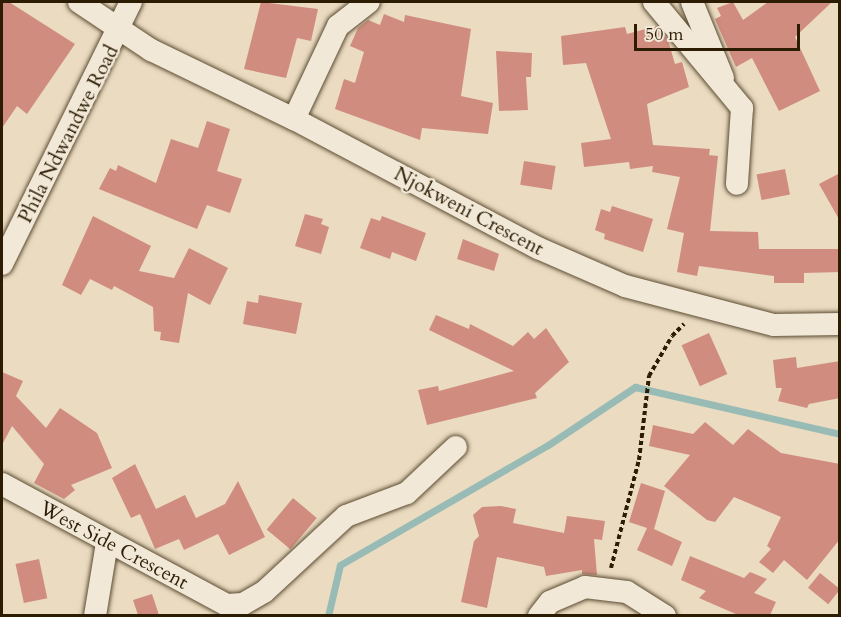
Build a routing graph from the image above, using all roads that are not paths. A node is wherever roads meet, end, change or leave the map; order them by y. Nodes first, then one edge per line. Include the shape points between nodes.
1 (79, 2) edge
2 (131, 2) edge
3 (369, 2) edge
4 (654, 2) edge
5 (692, 2) edge
6 (120, 30) junction
7 (733, 97) junction
8 (294, 119) junction
9 (737, 184) dead end
10 (2, 264) edge
11 (840, 324) edge
12 (456, 447) dead end
13 (2, 484) edge
14 (107, 543) junction
15 (95, 615) edge
16 (540, 615) edge
17 (664, 615) edge

1 - 6 street, Njokweni Crescent
2 - 6 street, Phila Ndwandwe Road
3 - 8 street via 338,26
4 - 7 street
5 - 7 street
6 - 8 street, Njokweni Crescent via 151,50
6 - 10 street, Phila Ndwandwe Road
7 - 9 street via 742,108
8 - 11 street, Njokweni Crescent via 538,248 625,286 774,325
12 - 14 street, West Side Crescent via 407,493 346,516 256,599 228,604
13 - 14 street, West Side Crescent
14 - 15 street
16 - 17 street via 567,593 585,587 617,588

